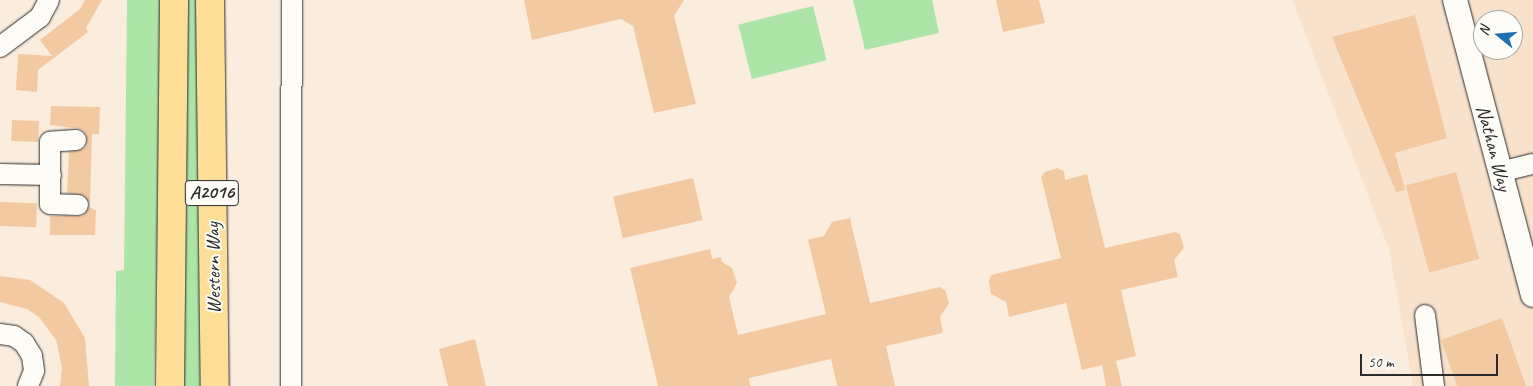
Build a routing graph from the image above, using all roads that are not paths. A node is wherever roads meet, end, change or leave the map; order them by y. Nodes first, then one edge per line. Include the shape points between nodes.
1 (49, 0) edge
2 (174, 0) edge
3 (210, 0) edge
4 (292, 0) edge
5 (1455, 0) edge
6 (0, 47) edge
7 (76, 140) dead end
8 (1533, 164) edge
9 (1500, 172) junction
10 (0, 174) edge
11 (51, 175) junction
12 (78, 205) dead end
13 (1533, 295) edge
14 (1425, 315) dead end
15 (0, 334) edge
16 (28, 386) edge
17 (170, 386) edge
18 (215, 386) edge
19 (291, 386) edge
20 (1434, 386) edge

1 - 6 street via 40,17
2 - 17 main road, Western Way / A2016
3 - 18 main road, Western Way / A2016
4 - 19 street
5 - 9 street, Nathan Way
7 - 11 street via 50,142
8 - 9 street
9 - 13 street, Nathan Way
10 - 11 street
11 - 12 street via 50,204
14 - 20 street
15 - 16 street via 14,336 24,343 32,356 34,370

